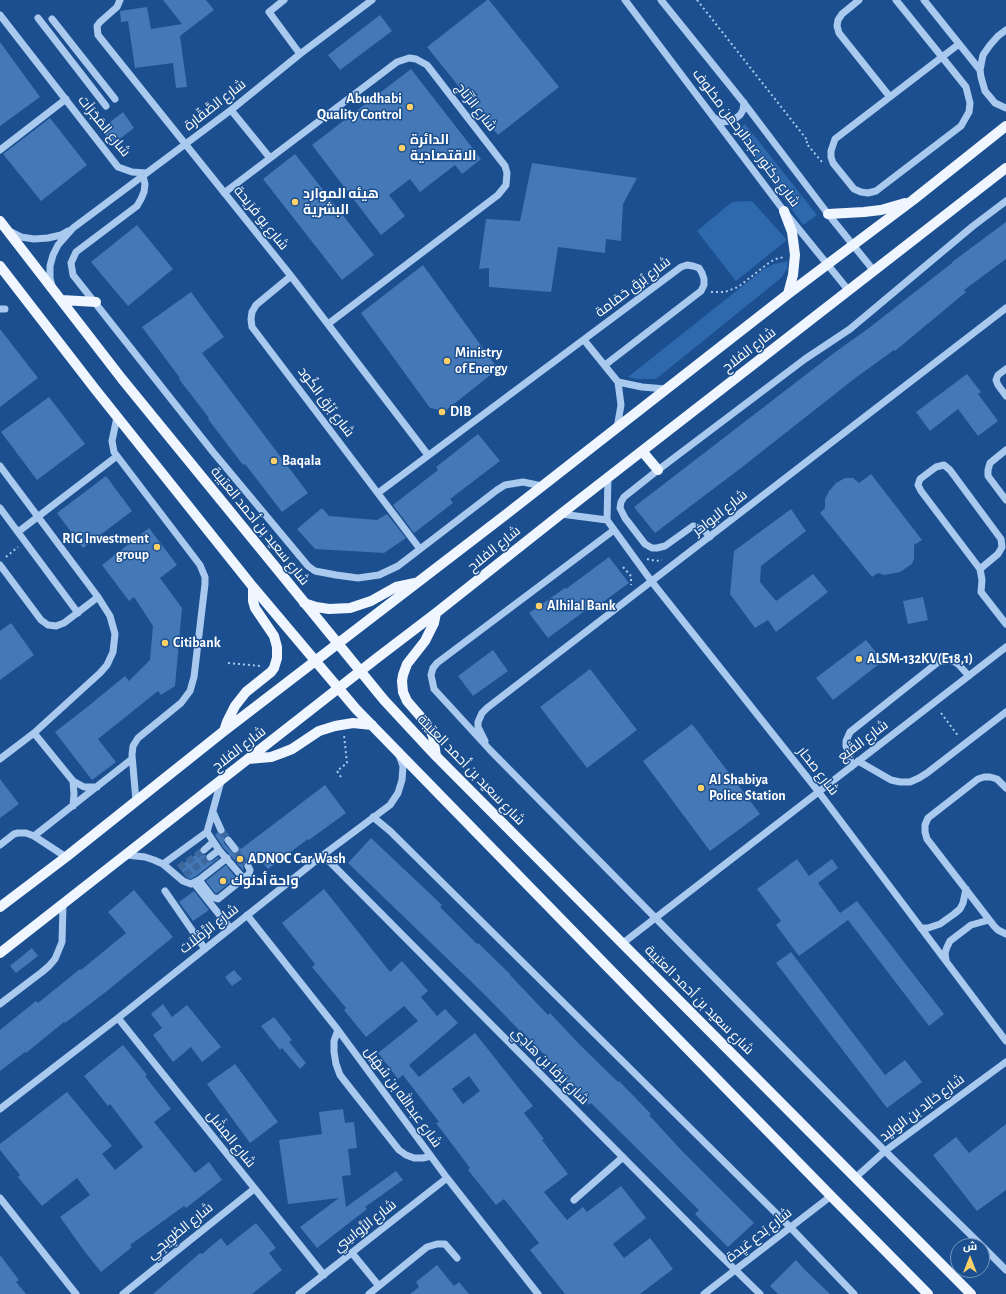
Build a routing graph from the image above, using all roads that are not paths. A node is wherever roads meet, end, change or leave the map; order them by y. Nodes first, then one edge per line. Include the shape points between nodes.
1 (120, 0) edge
2 (284, 0) edge
3 (372, 0) edge
4 (625, 0) edge
5 (661, 0) edge
6 (859, 0) edge
7 (896, 0) edge
8 (924, 0) edge
9 (0, 15) edge
10 (38, 18) dead end
11 (52, 18) dead end
12 (1006, 30) edge
13 (959, 44) junction
14 (300, 54) junction
15 (942, 57) junction
16 (980, 70) junction
17 (890, 97) junction
18 (66, 99) junction
19 (115, 99) dead end
20 (744, 103) junction
21 (106, 106) dead end
22 (1006, 108) edge
23 (231, 110) junction
24 (712, 117) junction
25 (1006, 126) edge
26 (186, 144) junction
27 (0, 150) edge
28 (270, 158) junction
29 (1006, 168) edge
30 (145, 174) junction
31 (224, 193) junction
32 (913, 200) junction
33 (1006, 201) edge
34 (784, 210) junction
35 (828, 214) junction
36 (0, 221) edge
37 (73, 228) junction
38 (8, 231) junction
39 (854, 245) junction
40 (828, 264) junction
41 (0, 266) edge
42 (874, 271) junction
43 (291, 276) junction
44 (53, 289) junction
45 (849, 291) junction
46 (788, 294) junction
47 (62, 300) junction
48 (96, 302) junction
49 (1006, 308) edge
50 (328, 324) junction
51 (584, 340) junction
52 (605, 365) junction
53 (1006, 369) edge
54 (618, 382) junction
55 (666, 389) junction
56 (1006, 396) edge
57 (117, 417) junction
58 (617, 428) junction
59 (1006, 450) edge
60 (642, 451) junction
61 (117, 456) junction
62 (428, 456) junction
63 (0, 466) edge
64 (658, 470) junction
65 (608, 477) junction
66 (542, 486) junction
67 (378, 493) junction
68 (1006, 500) edge
69 (0, 508) edge
70 (561, 514) junction
71 (39, 517) junction
72 (607, 520) junction
73 (614, 530) junction
74 (18, 532) junction
75 (710, 537) junction
76 (420, 549) junction
77 (0, 565) edge
78 (980, 569) junction
79 (652, 582) junction
80 (417, 583) junction
81 (253, 587) junction
82 (98, 597) junction
83 (304, 603) junction
84 (78, 613) junction
85 (436, 614) junction
86 (1006, 624) edge
87 (338, 644) junction
88 (1006, 647) edge
89 (315, 661) junction
90 (360, 672) junction
91 (969, 676) junction
92 (339, 688) junction
93 (1006, 712) edge
94 (372, 726) junction
95 (224, 731) junction
96 (34, 733) junction
97 (490, 750) junction
98 (399, 752) junction
99 (436, 756) junction
100 (0, 759) edge
101 (132, 759) junction
102 (248, 759) junction
103 (858, 761) junction
104 (851, 766) junction
105 (73, 781) junction
106 (221, 781) junction
107 (97, 787) junction
108 (1006, 788) edge
109 (818, 791) junction
110 (136, 802) junction
111 (73, 806) junction
112 (212, 812) junction
113 (374, 817) junction
114 (221, 830) tunnel mouth
115 (206, 832) junction
116 (34, 836) junction
117 (228, 840) tunnel mouth
118 (213, 842) junction
119 (0, 845) edge
120 (235, 849) tunnel mouth
121 (204, 850) tunnel mouth
122 (219, 850) junction
123 (126, 855) junction
124 (323, 855) junction
125 (66, 857) junction
126 (210, 857) tunnel mouth
127 (226, 858) junction
128 (163, 864) junction
129 (248, 866) dead end
130 (244, 879) junction
131 (196, 882) junction
132 (966, 889) junction
133 (165, 891) dead end
134 (63, 905) junction
135 (0, 906) edge
136 (247, 915) junction
137 (656, 918) junction
138 (989, 920) junction
139 (230, 928) junction
140 (921, 928) junction
141 (1006, 934) edge
142 (623, 943) junction
143 (205, 949) junction
144 (0, 953) edge
145 (946, 960) junction
146 (0, 1004) edge
147 (118, 1018) junction
148 (338, 1030) junction
149 (1006, 1041) edge
150 (1006, 1062) edge
151 (0, 1109) edge
152 (885, 1151) junction
153 (431, 1156) junction
154 (623, 1157) junction
155 (447, 1178) junction
156 (855, 1178) junction
157 (254, 1189) junction
158 (831, 1196) junction
159 (0, 1198) edge
160 (574, 1200) dead end
161 (790, 1228) junction
162 (974, 1238) edge
163 (352, 1253) junction
164 (990, 1254) edge
165 (457, 1258) dead end
166 (735, 1270) junction
167 (1006, 1270) edge
168 (324, 1275) junction
169 (379, 1286) junction
170 (758, 1293) edge
171 (76, 1294) edge
172 (123, 1294) edge
173 (299, 1294) edge
174 (369, 1294) edge
175 (538, 1294) edge
176 (704, 1294) edge
177 (854, 1294) edge
178 (928, 1294) edge
179 (971, 1294) edge

1 - 26 street, شارع يو فرَيحة via 117,7 97,26 98,35
2 - 14 street via 269,12
3 - 14 street, شارع الصَّقّارة
4 - 24 street, شارع دكتور عبدالرحمن مخلوف
5 - 20 street, شارع دكتور عبدالرحمن مخلوف
6 - 17 street via 838,20 839,33
7 - 15 street
8 - 13 street
9 - 18 street, شارع المَجَرَاَت
10 - 21 street
11 - 19 street
12 - 16 street via 983,55
13 - 15 street
13 - 16 street
14 - 23 street, شارع الصَّقّارة
15 - 17 street
15 - 17 street via 968,91 970,103 966,119 961,126 876,191 861,192 854,189 835,166 831,151 836,139
16 - 22 street via 985,91 995,103
18 - 27 street, شارع المَجَرَاَت
18 - 30 street, شارع المَجَرَاَت via 118,167
20 - 24 street via 740,115 732,121 722,122
20 - 35 street, شارع دكتور عبدالرحمن مخلوف
23 - 26 street, شارع الصَّقّارة
23 - 28 street
24 - 34 street, شارع دكتور عبدالرحمن مخلوف
25 - 32 main road, شارع الفلاح
26 - 30 street, شارع الصَّقّارة
26 - 31 street, شارع يو فرَيحة
28 - 31 street, شارع الرِّتَاج
28 - 50 street, شارع الرِّتَاج via 397,62 409,58 427,65 505,166 508,179 502,191
29 - 42 main road, شارع الفلاح
30 - 37 street, شارع الصَّقّارة
30 - 48 street via 144,192 137,206 76,252 73,257 73,275
31 - 43 street, شارع يو فرَيحة
32 - 35 main road via 870,211
32 - 39 main road, شارع الفلاح
33 - 64 street via 850,329 805,359
34 - 40 street, شارع دكتور عبدالرحمن مخلوف
34 - 46 main road via 792,232 795,255
35 - 39 street, شارع دكتور عبدالرحمن مخلوف
36 - 38 main road, شارع سعيد بن أحمد العتيبة
37 - 38 street, شارع الصَّقّارة via 48,238 34,239
37 - 44 street, شارع الصَّقّارة via 53,255 50,278
38 - 44 main road, شارع سعيد بن أحمد العتيبة
39 - 40 main road, شارع الفلاح
39 - 42 street, شارع دكتور عبدالرحمن مخلوف
40 - 45 street, شارع دكتور عبدالرحمن مخلوف
40 - 46 main road, شارع الفلاح
41 - 57 main road
42 - 45 main road, شارع الفلاح
43 - 50 street, شارع يو فرَيحة
43 - 67 street, شارع بُرْق الكُود via 256,305 252,312 252,327
44 - 47 main road, شارع سعيد بن أحمد العتيبة
45 - 60 main road, شارع الفلاح
46 - 55 main road, شارع الفلاح
47 - 48 main road
47 - 83 main road, شارع سعيد بن أحمد العتيبة via 122,379
48 - 76 street via 213,452 308,566 325,574 369,577 389,572
49 - 75 street, شارع البواخر
50 - 62 street, شارع يو فرَيحة
51 - 52 street
51 - 52 street, شارع بُرق حَمَامة via 681,267 687,265 698,268 704,279 701,291
51 - 62 street, شارع بُرق حَمَامة
52 - 54 street
53 - 56 street via 996,380
54 - 55 street
54 - 58 street via 621,405
55 - 58 main road, شارع الفلاح
57 - 61 street via 112,441
57 - 81 main road
58 - 66 main road, شارع الفلاح
59 - 68 street via 990,463 988,476
60 - 64 main road
60 - 65 main road, شارع الفلاح
61 - 71 street
61 - 101 street via 200,565 205,584 194,677 190,691 182,703 135,741
62 - 67 street, شارع بُرق حَمَامة
63 - 71 street
64 - 75 street via 621,502 622,513 638,535 652,548 665,546 693,526 702,528
65 - 70 main road, شارع الفلاح
65 - 72 street
66 - 76 street via 523,482 501,488
66 - 80 main road, شارع الفلاح
67 - 76 street, شارع بُرْق الكُود
69 - 74 street
70 - 72 street
70 - 85 main road, شارع الفلاح
71 - 74 street
71 - 82 street
72 - 73 street, شارع صحار
73 - 79 street, شارع صحار
73 - 97 street via 436,662 432,680 434,689
74 - 84 street
75 - 79 street, شارع البواخر
77 - 84 street via 44,623 52,626 61,625
78 - 78 street via 998,554 1002,547 1001,539 950,470 944,465 936,467 920,479 918,485
78 - 86 street via 981,592
79 - 97 street, شارع البواخر via 482,713 478,727
79 - 109 street, شارع صحار
80 - 83 main road via 396,587 371,601 350,608 316,607
80 - 87 main road, شارع الفلاح
81 - 89 main road
81 - 95 main road via 255,608 274,636 277,658 271,672 246,692 235,706
82 - 84 street
82 - 96 street via 110,616 115,634 113,652 107,665
83 - 87 main road, شارع سعيد بن أحمد العتيبة
85 - 90 main road, شارع الفلاح
85 - 99 main road via 427,637 407,664 402,681 403,692 426,723 432,736
87 - 89 main road, شارع الفلاح
87 - 90 main road, شارع سعيد بن أحمد العتيبة
88 - 91 street, شارع القُبع
89 - 92 main road
89 - 95 main road, شارع الفلاح
90 - 92 main road, شارع الفلاح
90 - 99 main road, شارع سعيد بن أحمد العتيبة
91 - 103 street, شارع القُبع
91 - 104 street via 953,661 937,663 850,732 846,741
92 - 94 main road
92 - 102 main road, شارع الفلاح
93 - 103 street via 919,778 910,782 890,780
94 - 98 main road
94 - 102 main road via 353,723 335,726 319,731 282,753 271,757
95 - 110 main road, شارع الفلاح
96 - 100 street
96 - 105 street
97 - 137 street
98 - 113 street, شارع الرَّمْلاَت via 403,766 398,793 390,805
98 - 158 main road
99 - 142 main road, شارع سعيد بن أحمد العتيبة
101 - 107 street
101 - 110 street
102 - 106 main road, شارع الفلاح
103 - 104 street, شارع القُبع
104 - 109 street, شارع القُبع
105 - 107 street via 84,787
105 - 111 street
106 - 112 street
106 - 123 main road, شارع الفلاح
107 - 111 street
108 - 132 street via 997,779 984,777 934,813 925,825 927,839
109 - 137 street, شارع القُبع
109 - 140 street, شارع صحار
110 - 125 main road, شارع الفلاح
111 - 116 street
112 - 114 street
112 - 115 street
113 - 124 street, شارع الرَّمْلاَت
113 - 161 street
115 - 118 street
115 - 128 street
116 - 119 street via 18,833
116 - 125 street
117 - 120 street
118 - 121 street
118 - 122 street
122 - 126 street
122 - 127 street
123 - 128 street
123 - 134 main road, شارع الفلاح
124 - 136 street, شارع الرَّمْلاَت
124 - 154 street, شارع بَرقا بن هادِي
125 - 135 main road, شارع الفلاح
127 - 130 street
127 - 131 street
128 - 131 street via 176,870 186,883
129 - 130 street via 250,872
130 - 131 street via 218,899 212,897
131 - 139 street
132 - 138 street
132 - 140 street via 966,896 960,909 940,924
133 - 143 street
134 - 144 main road, شارع الفلاح
134 - 146 street via 62,942 55,959
136 - 139 street, شارع الرَّمْلاَت
136 - 148 street, شارع عبدالله بن سُهَيل
137 - 142 street, شارع القُبع
137 - 152 street
138 - 141 street
138 - 145 street via 971,925 950,941 945,953
139 - 143 street, شارع الرَّمْلاَت
140 - 145 street, شارع صحار
142 - 156 main road, شارع سعيد بن أحمد العتيبة
143 - 147 street, شارع الرَّمْلاَت
145 - 149 street, شارع صحار
147 - 151 street, شارع الرَّمْلاَت
147 - 157 street, شارع المِشَل
148 - 153 street, شارع عبدالله بن سُهَيل
148 - 153 street via 334,1052 340,1075 399,1150 414,1158
150 - 152 street, شارع خالِد بن الوليد
152 - 156 street, شارع خالِد بن الوليد
152 - 162 street
153 - 155 street, شارع عبدالله بن سُهَيل
154 - 160 street
154 - 166 street, شارع بَرقا بن هادِي
155 - 163 street, شارع الرَّواسِي
155 - 175 street, شارع عبدالله بن سُهَيل
156 - 179 main road, شارع سعيد بن أحمد العتيبة
157 - 168 street, شارع المِشَل
157 - 172 street, شارع الطْوِيجِي
158 - 161 street, شارع بَدع عَيِدة
158 - 178 main road
159 - 171 street
161 - 166 street, شارع بَدع عَيِدة
161 - 177 street
163 - 168 street, شارع الرَّواسِي
163 - 169 street
164 - 167 street
165 - 169 street via 445,1244 427,1247
166 - 170 street, شارع بَرقا بن هادِي
166 - 176 street, شارع بَدع عَيِدة
168 - 173 street, شارع الرَّواسِي
169 - 174 street

